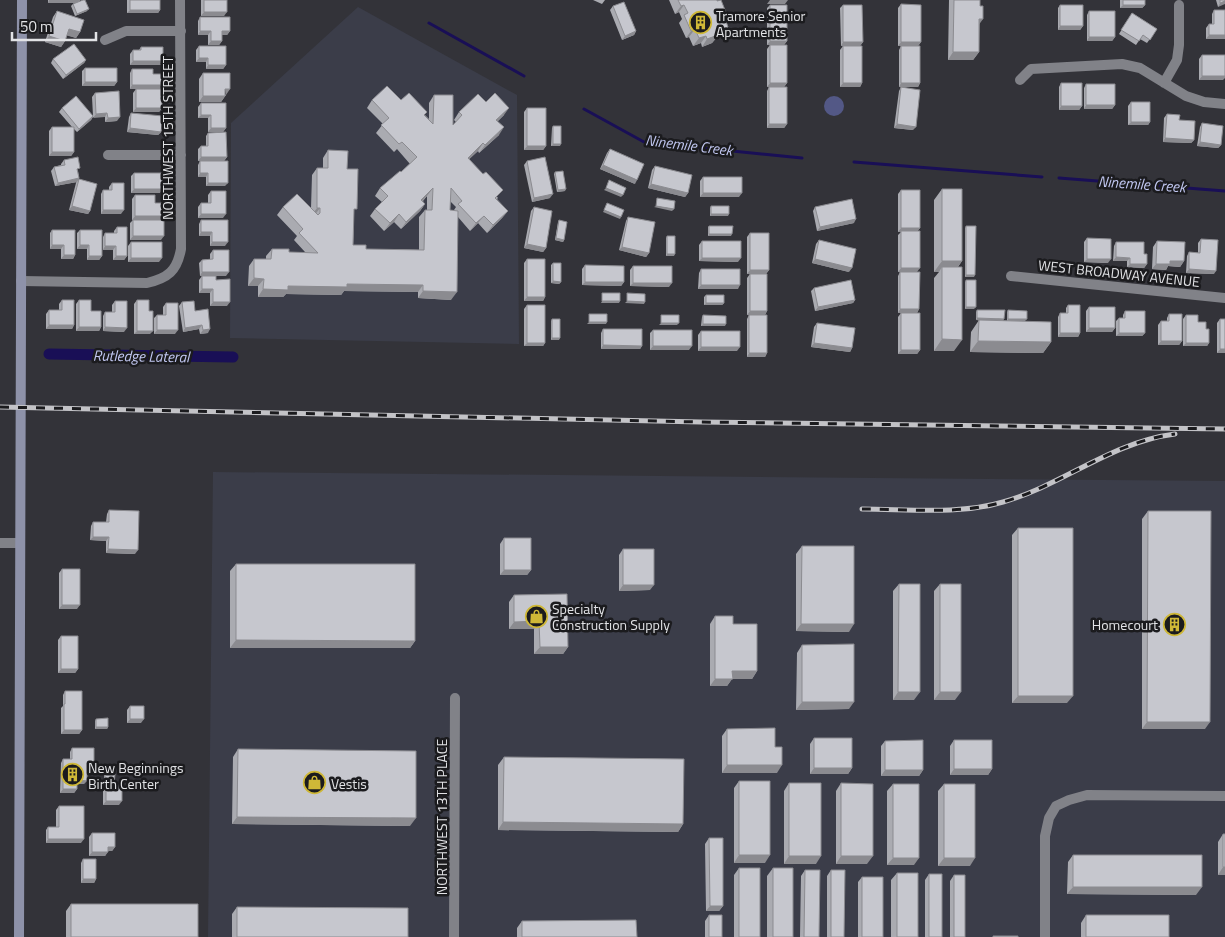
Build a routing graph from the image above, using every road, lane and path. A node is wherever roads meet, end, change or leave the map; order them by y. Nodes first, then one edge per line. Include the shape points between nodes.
1 (22, 0) edge
2 (180, 0) edge
3 (1179, 5) dead end
4 (181, 31) junction
5 (105, 40) dead end
6 (1020, 80) dead end
7 (1164, 83) junction
8 (1225, 104) edge
9 (108, 155) dead end
10 (181, 155) junction
11 (1011, 276) dead end
12 (21, 281) junction
13 (1225, 298) edge
14 (0, 543) edge
15 (20, 543) junction
16 (455, 698) dead end
17 (1225, 796) edge
18 (20, 937) edge
19 (454, 937) edge
20 (1045, 937) edge

1 - 12 main road
2 - 4 street, NORTHWEST 15TH STREET
3 - 7 street via 1177,60
4 - 5 street via 126,31
4 - 10 street, NORTHWEST 15TH STREET
6 - 7 street via 1032,69 1122,64 1140,68
7 - 8 street via 1186,96
9 - 10 street
10 - 12 street, NORTHWEST 15TH STREET via 181,249 171,273 147,283
11 - 13 street, WEST BROADWAY AVENUE
12 - 15 main road
14 - 15 street
15 - 18 main road
16 - 19 street, NORTHWEST 13TH PLACE
17 - 20 street via 1087,795 1056,806 1048,818 1045,836

